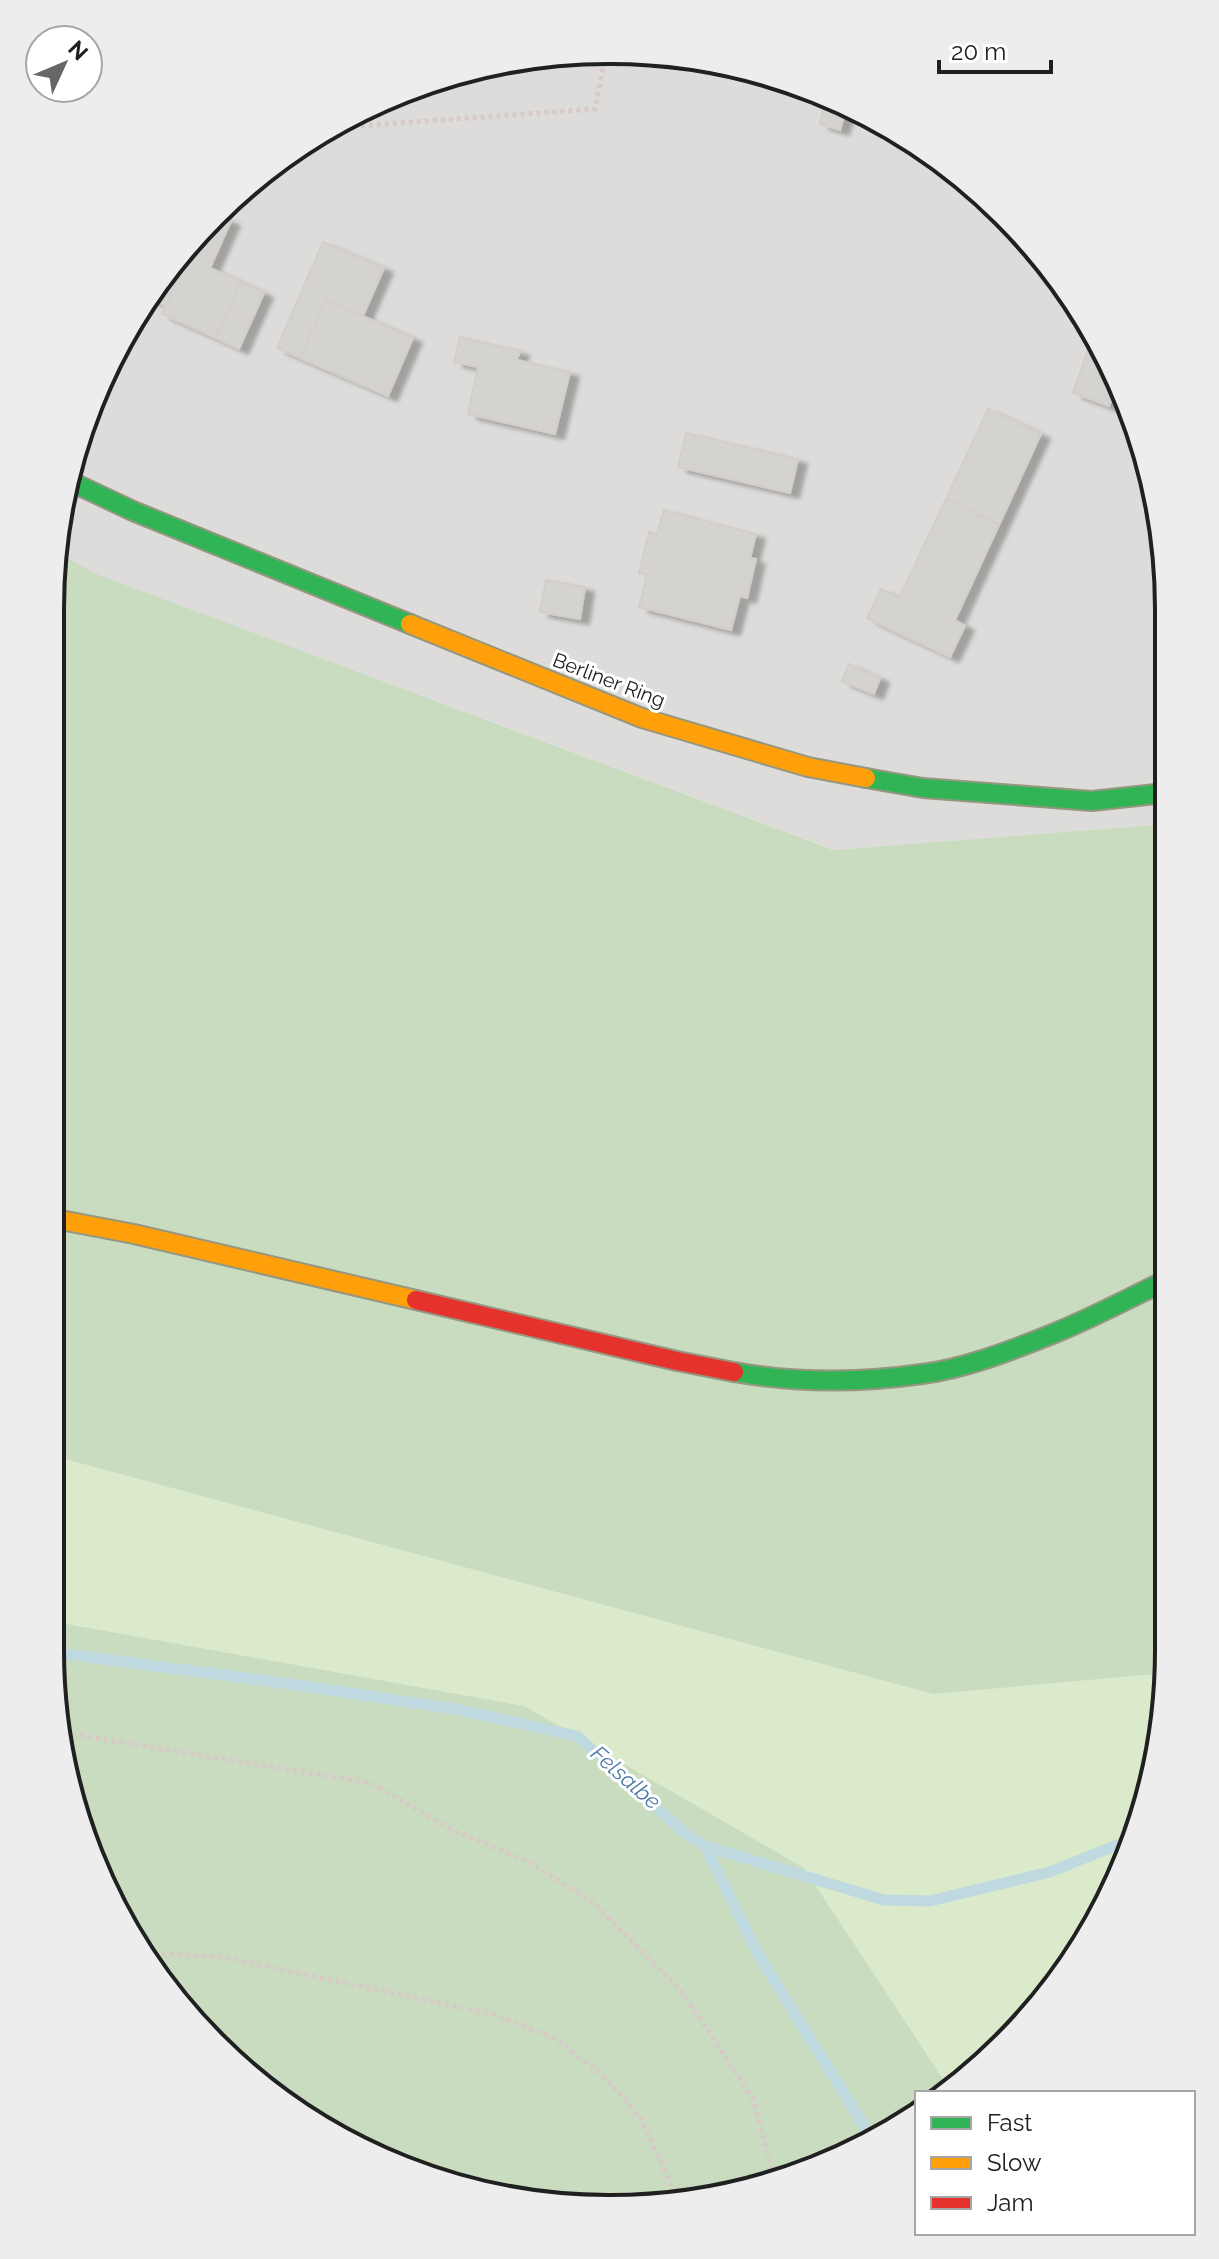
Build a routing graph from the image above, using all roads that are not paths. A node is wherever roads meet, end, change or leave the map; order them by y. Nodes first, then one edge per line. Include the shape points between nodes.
1 (79, 485) edge
2 (1155, 794) edge
3 (64, 1221) edge
4 (1155, 1286) edge

1 - 2 street, Berliner Ring via 642,718 756,753 923,788 1092,801
3 - 4 street via 774,1379 852,1381 925,1374 1048,1336

